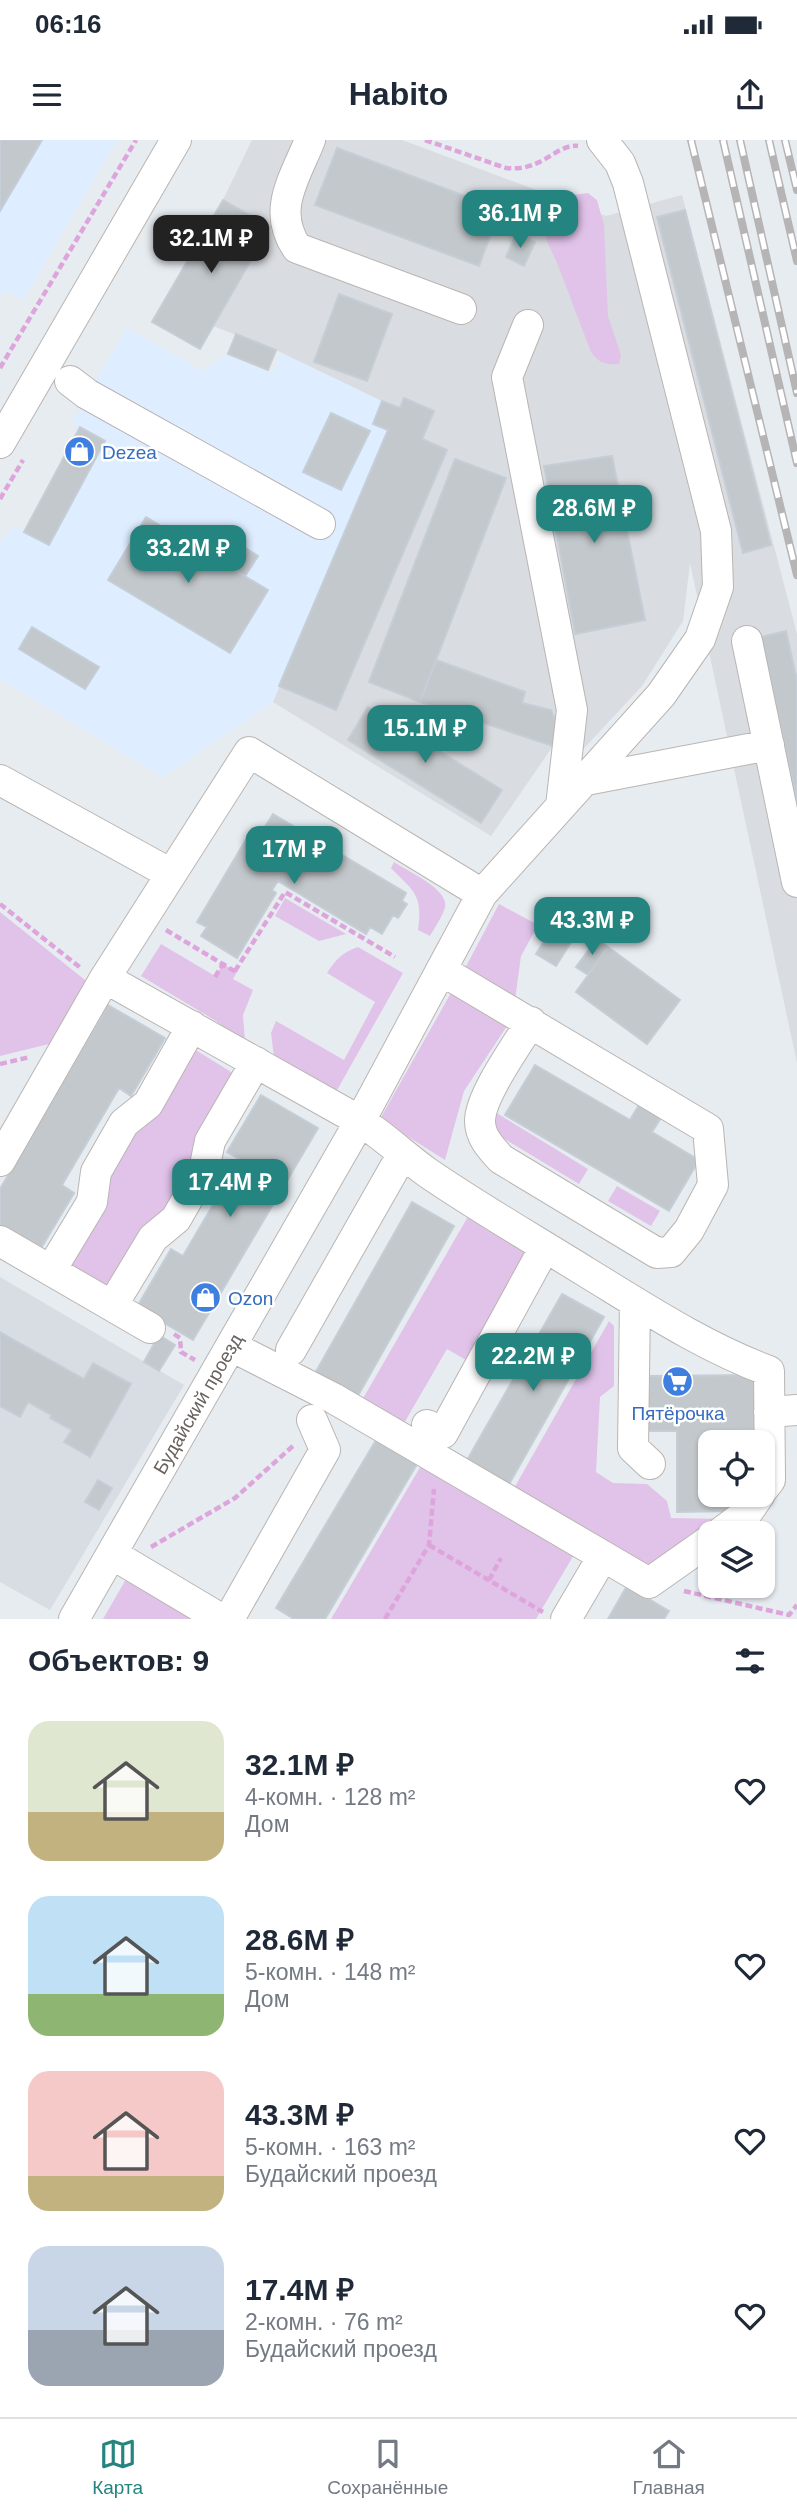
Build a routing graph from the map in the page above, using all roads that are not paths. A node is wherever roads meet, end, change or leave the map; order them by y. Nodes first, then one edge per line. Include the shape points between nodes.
1 (176, 140) edge
2 (310, 140) edge
3 (593, 144) edge
4 (461, 309) dead end
5 (528, 325) dead end
6 (70, 381) dead end
7 (0, 443) edge
8 (320, 524) dead end
9 (747, 641) dead end
10 (769, 745) junction
11 (0, 780) edge
12 (586, 780) junction
13 (561, 806) junction
14 (172, 874) junction
15 (797, 882) edge
16 (482, 894) junction
17 (440, 971) junction
18 (103, 981) junction
19 (531, 1022) junction
20 (192, 1026) junction
21 (256, 1062) junction
22 (360, 1121) junction
23 (402, 1155) junction
24 (0, 1161) edge
25 (0, 1241) edge
26 (545, 1247) junction
27 (51, 1270) junction
28 (635, 1302) junction
29 (112, 1306) junction
30 (150, 1328) road end
31 (231, 1346) junction
32 (292, 1350) dead end
33 (783, 1411) edge
34 (314, 1423) road end
35 (427, 1425) dead end
36 (775, 1453) edge
37 (650, 1464) dead end
38 (751, 1507) edge
39 (736, 1521) edge
40 (698, 1548) edge
41 (603, 1556) junction
42 (119, 1558) junction
43 (555, 1616) edge
44 (75, 1619) edge
45 (221, 1619) edge
46 (229, 1619) edge

1 - 7 street
2 - 4 street via 285,206 284,221 297,248
3 - 12 street, Будайский проезд via 620,163 628,183 716,531 718,587 700,639 661,695
5 - 13 street via 507,377 572,710
6 - 8 street
9 - 10 street
10 - 12 street
10 - 15 street
11 - 14 street
12 - 13 street, Будайский проезд
13 - 16 street, Будайский проезд
14 - 16 street via 249,752
14 - 18 street
16 - 17 street, Будайский проезд
17 - 19 street
17 - 22 street, Будайский проезд
18 - 20 street
18 - 24 street
19 - 19 street via 487,1097 480,1121 484,1140 501,1159 657,1253 671,1252 690,1230 713,1185 708,1129
20 - 21 street
20 - 27 street via 148,1104 124,1123 96,1172 92,1202
21 - 22 street
21 - 29 street via 210,1141 204,1170 176,1219 153,1238
22 - 23 street
22 - 31 street, Будайский проезд
23 - 26 street
23 - 32 street
25 - 27 street
26 - 28 street
26 - 35 street via 443,1433
27 - 29 street
28 - 33 street via 730,1357 769,1371
28 - 37 street via 633,1448
29 - 30 street
31 - 41 street via 333,1398
31 - 42 street, Будайский проезд
33 - 36 street
34 - 46 street via 325,1450
38 - 39 street
40 - 41 street via 649,1583
41 - 43 street
42 - 44 street, Будайский проезд
42 - 45 street

